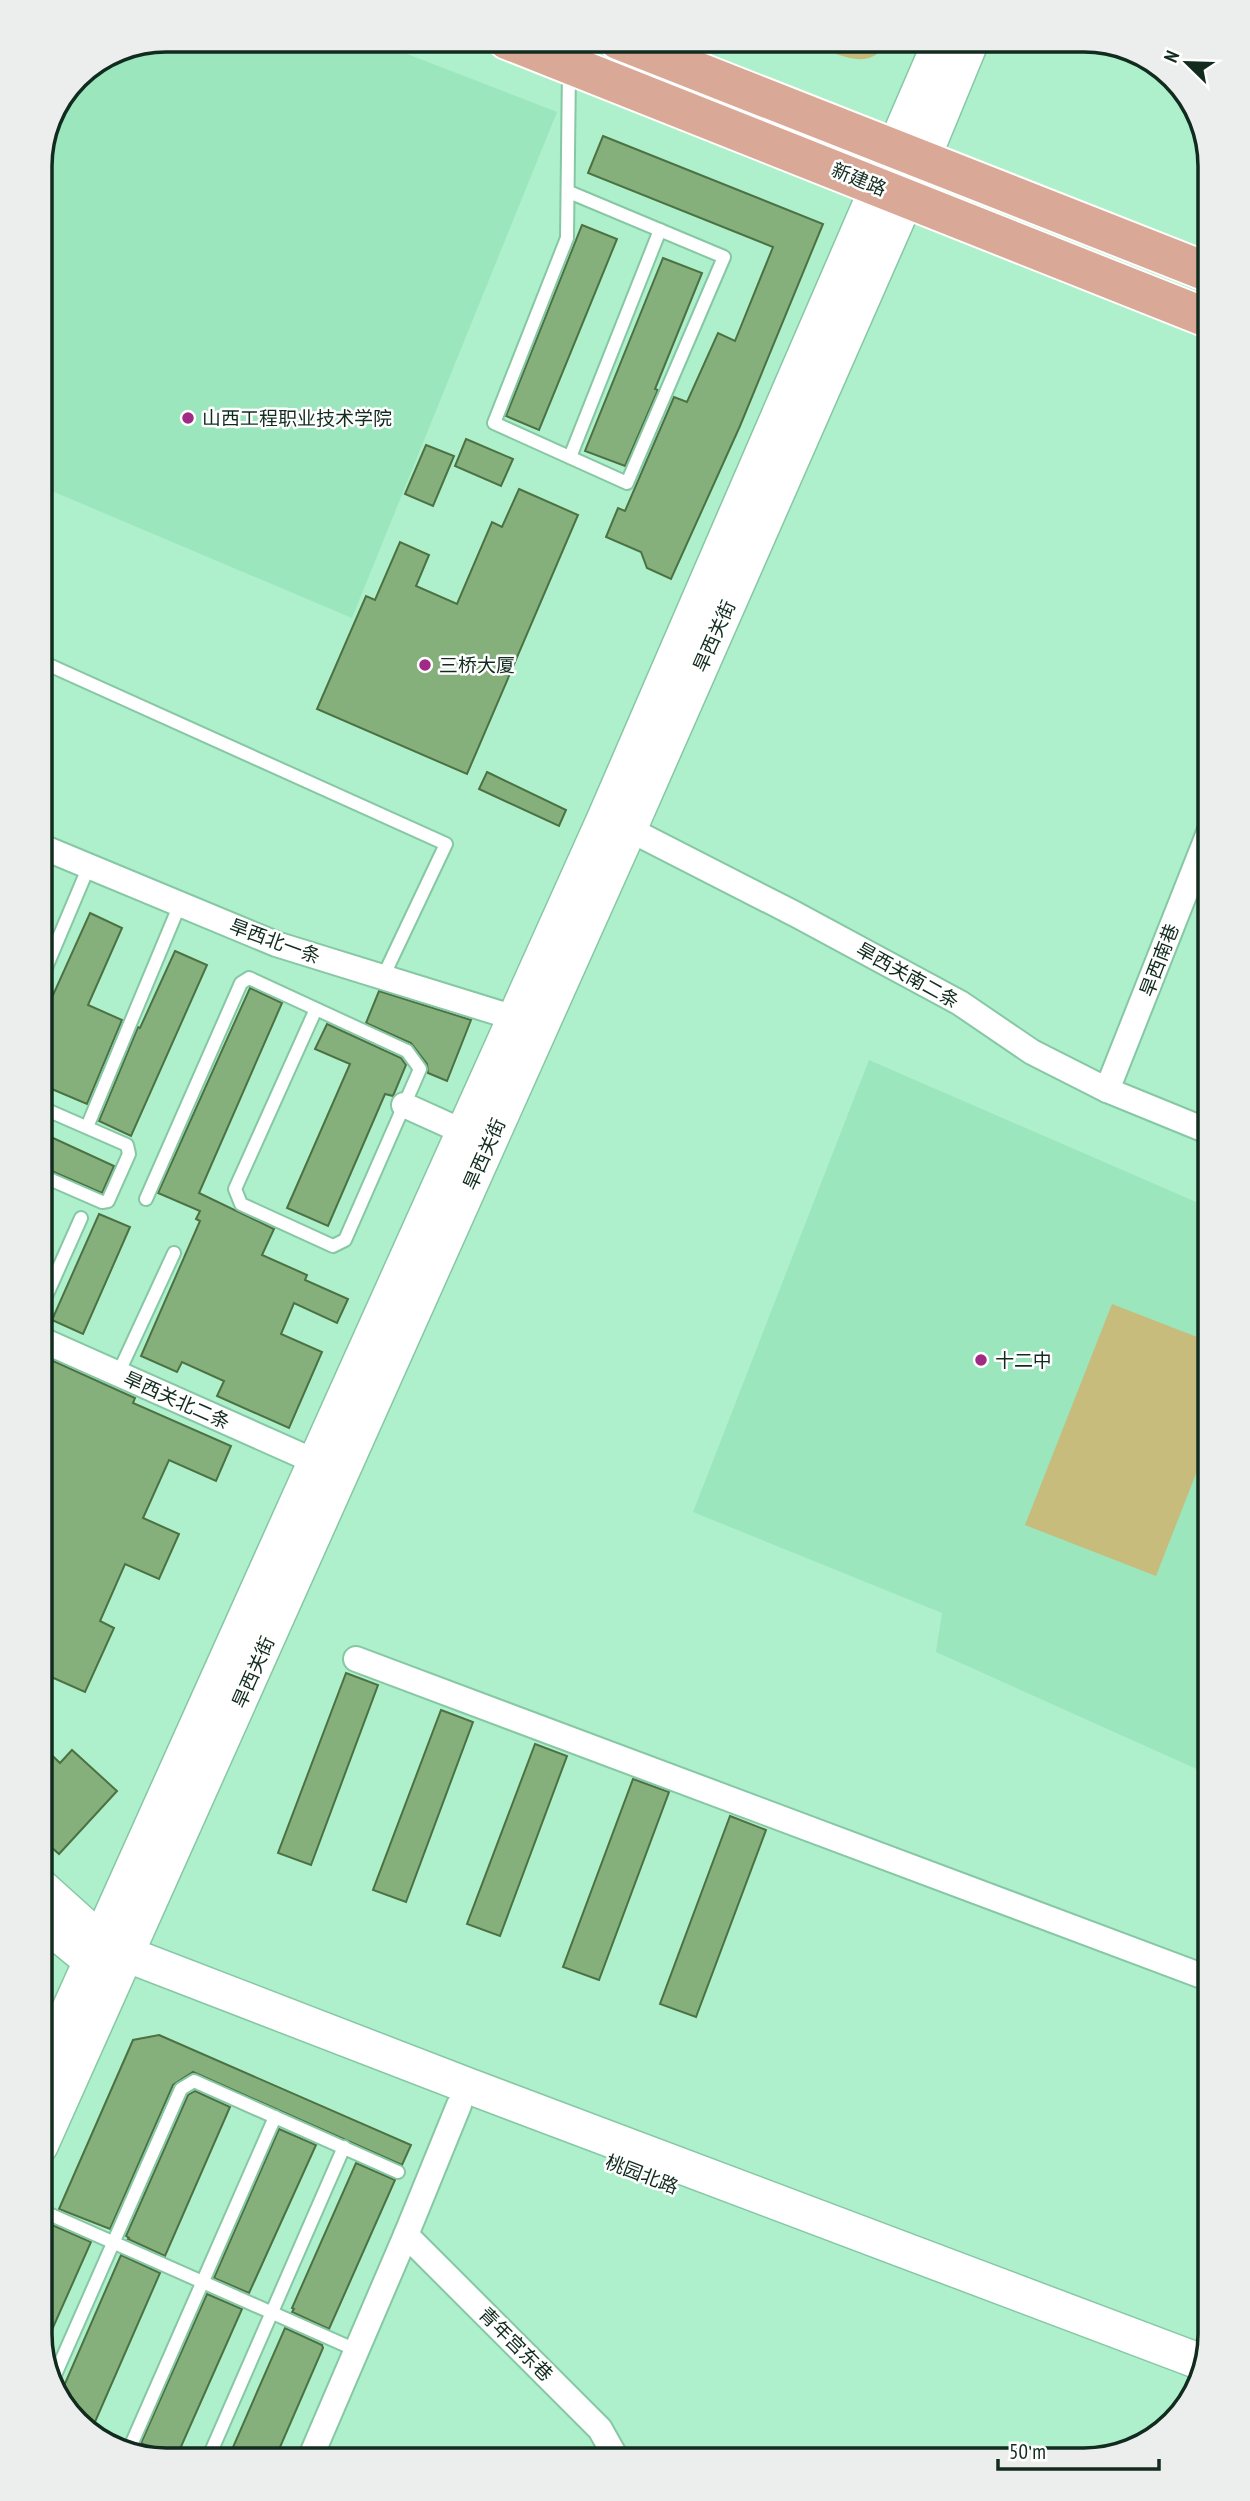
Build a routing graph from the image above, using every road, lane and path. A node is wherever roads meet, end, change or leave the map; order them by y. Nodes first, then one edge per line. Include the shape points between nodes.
1 (538, 52) edge
2 (650, 53) edge
3 (937, 53) edge
4 (964, 53) edge
5 (569, 65) junction
6 (908, 154) junction
7 (569, 192) junction
8 (892, 192) junction
9 (660, 230) junction
10 (1198, 268) edge
11 (1198, 314) edge
12 (570, 457) junction
13 (53, 667) edge
14 (617, 823) junction
15 (53, 851) edge
16 (1198, 860) edge
17 (89, 866) junction
18 (180, 904) junction
19 (53, 952) edge
20 (383, 977) junction
21 (316, 1009) junction
22 (515, 1018) junction
23 (1107, 1090) junction
24 (404, 1105) junction
25 (53, 1112) edge
26 (87, 1127) junction
27 (1198, 1127) edge
28 (476, 1138) junction
29 (53, 1180) edge
30 (146, 1199) dead end
31 (81, 1218) dead end
32 (174, 1253) dead end
33 (52, 1282) edge
34 (52, 1345) edge
35 (118, 1374) junction
36 (314, 1461) junction
37 (356, 1659) dead end
38 (52, 1899) edge
39 (52, 1926) edge
40 (109, 1958) junction
41 (1198, 1975) edge
42 (52, 2054) edge
43 (459, 2105) junction
44 (52, 2113) edge
45 (275, 2117) junction
46 (344, 2147) junction
47 (398, 2172) dead end
48 (52, 2215) edge
49 (406, 2235) junction
50 (114, 2242) junction
51 (203, 2282) junction
52 (272, 2312) junction
53 (356, 2350) junction
54 (1194, 2359) edge
55 (58, 2368) edge
56 (1188, 2379) edge
57 (132, 2443) edge
58 (212, 2448) edge
59 (314, 2448) edge
60 (611, 2448) edge

1 - 5 main road, 新建路
2 - 6 main road
3 - 6 main road
4 - 6 main road
5 - 7 lane
5 - 8 main road, 新建路
6 - 8 main road, 旱西关街
6 - 10 main road
7 - 9 lane
7 - 12 lane via 568,238 494,422
8 - 11 main road, 新建路
8 - 14 main road, 旱西关街
9 - 12 lane
9 - 12 lane via 724,257 627,483
13 - 20 lane via 446,844
14 - 22 main road, 旱西关街
14 - 23 street, 旱西关南二条 via 960,1003 1032,1052
14 - 28 main road, 旱西关街
15 - 17 street, 旱西北一条
16 - 23 street, 旱西南巷
17 - 18 street, 旱西北一条
17 - 19 lane
18 - 20 street, 旱西北一条 via 276,944
18 - 26 lane
20 - 22 street, 旱西北一条
21 - 24 lane via 407,1051 420,1069
21 - 24 lane via 235,1189 241,1203 333,1246 345,1240
21 - 30 lane via 250,978 241,984
22 - 28 main road, 旱西关街
23 - 27 street, 旱西关南二条
24 - 28 street
25 - 26 lane
26 - 29 lane via 127,1145 129,1154 108,1201
28 - 36 main road, 旱西关街
28 - 40 main road, 旱西关街
31 - 33 lane
32 - 35 lane
34 - 35 street, 旱西关北二条
35 - 36 street, 旱西关北二条
36 - 40 main road, 旱西关街
37 - 41 street
38 - 40 main road
39 - 40 main road
40 - 42 main road, 旱西关街
40 - 43 main road, 桃园北路
40 - 44 main road, 旱西关街
40 - 54 main road via 479,2090
43 - 49 street
43 - 56 main road, 桃园北路
45 - 46 lane
45 - 50 lane via 194,2081 181,2089
45 - 51 lane
46 - 47 lane
46 - 52 lane
48 - 50 lane
49 - 53 street
49 - 60 street, 青年宫东巷 via 600,2429
50 - 51 lane
50 - 55 lane
51 - 52 lane
51 - 57 lane
52 - 53 lane
52 - 58 lane
53 - 59 street

